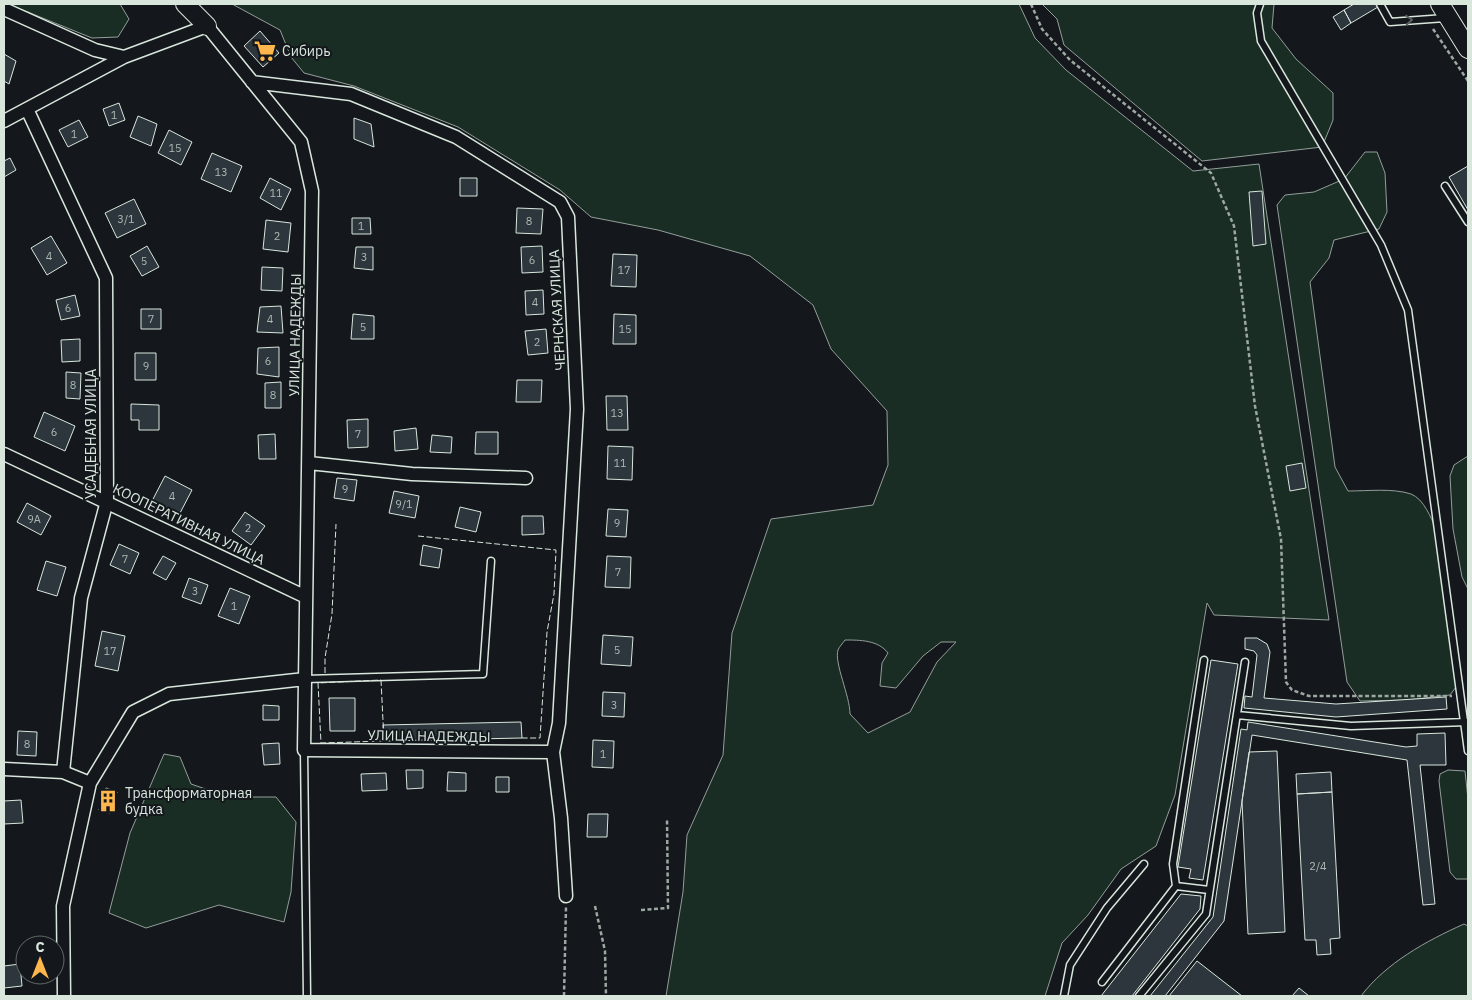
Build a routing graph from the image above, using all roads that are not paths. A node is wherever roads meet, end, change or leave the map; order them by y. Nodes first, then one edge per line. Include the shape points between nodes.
1 (185, 4) edge
2 (1260, 4) edge
3 (1380, 4) edge
4 (4, 9) edge
5 (1444, 11) edge
6 (207, 26) junction
7 (1468, 49) edge
8 (124, 57) junction
9 (252, 82) junction
10 (27, 109) junction
11 (4, 121) edge
12 (1445, 186) dead end
13 (1468, 222) edge
14 (4, 454) edge
15 (309, 464) junction
16 (526, 478) dead end
17 (107, 501) junction
18 (491, 561) dead end
19 (306, 596) junction
20 (1204, 660) dead end
21 (1245, 662) dead end
22 (304, 678) junction
23 (1236, 714) junction
24 (1466, 722) edge
25 (304, 750) junction
26 (1468, 751) edge
27 (554, 752) junction
28 (4, 769) edge
29 (63, 772) junction
30 (90, 783) junction
31 (1144, 864) dead end
32 (1176, 886) junction
33 (1210, 890) junction
34 (566, 896) road end
35 (1102, 982) dead end
36 (64, 996) edge
37 (307, 996) edge
38 (1064, 996) edge
39 (1139, 996) edge

1 - 6 main road
2 - 24 lane via 1257,12 1261,41 1381,245 1408,310
3 -> 5 lane via 1390,22 1422,19
4 - 8 street via 95,50
5 - 7 main road
6 - 8 street
6 - 9 street, УЛИЦА НАДЕЖДЫ
8 - 10 street
9 - 15 street, УЛИЦА НАДЕЖДЫ via 301,142 312,191
9 - 27 street, ЧЕРНСКАЯ УЛИЦА via 351,94 456,137 560,202 568,217 578,409 559,723
10 - 11 street
10 - 17 street, УСАДЕБНАЯ УЛИЦА via 106,278
12 - 13 lane
14 - 17 street, КООПЕРАТИВНАЯ УЛИЦА
15 - 16 street via 412,474
15 - 19 street, УЛИЦА НАДЕЖДЫ
17 - 19 street, КООПЕРАТИВНАЯ УЛИЦА
17 - 29 street, УСАДЕБНАЯ УЛИЦА via 81,598
18 - 22 lane via 483,674
19 - 22 street, УЛИЦА НАДЕЖДЫ
20 - 32 lane via 1173,864
21 - 23 lane
22 - 25 street, УЛИЦА НАДЕЖДЫ
22 - 30 street via 169,694 134,712
23 - 24 lane via 1352,726
23 - 33 lane
24 - 26 lane
25 - 27 street, УЛИЦА НАДЕЖДЫ
25 - 37 lane
27 - 34 street, ЧЕРНСКАЯ УЛИЦА
28 - 29 street
29 - 30 street
30 - 36 street via 63,906
31 - 38 lane via 1108,908 1070,965
32 - 33 lane
32 - 35 lane
33 - 39 lane via 1206,914

